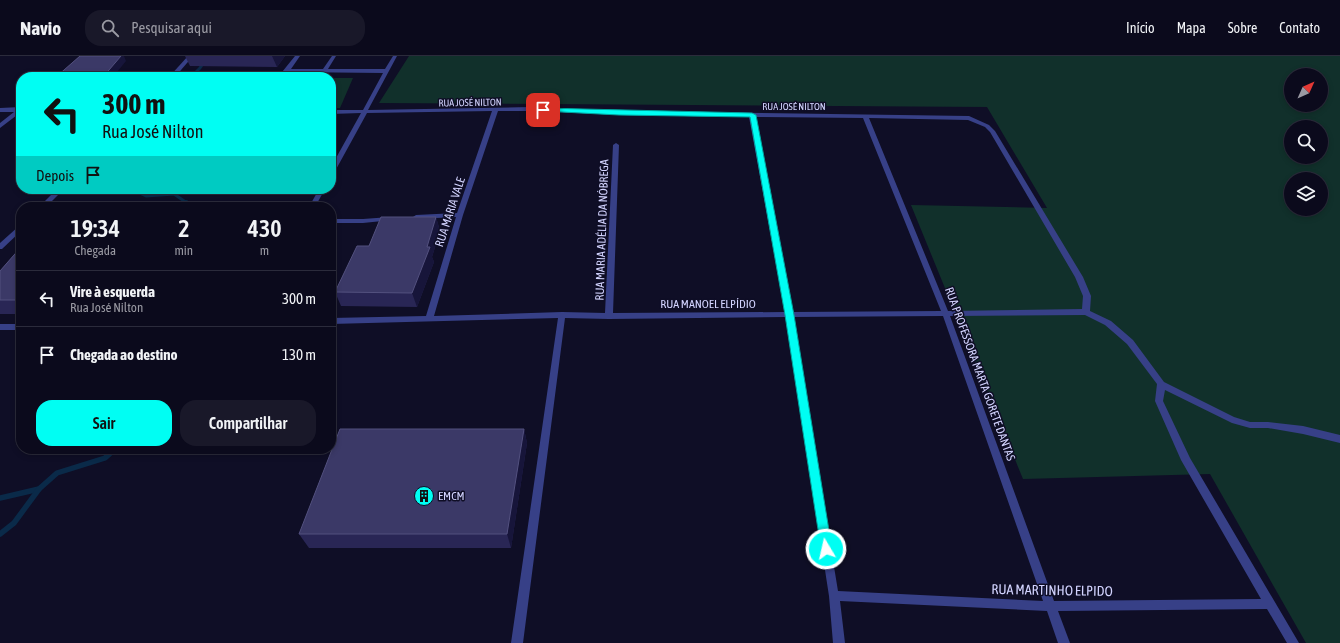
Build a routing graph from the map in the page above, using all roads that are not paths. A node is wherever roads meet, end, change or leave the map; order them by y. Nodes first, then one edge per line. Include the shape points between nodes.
1 (191, 56) edge
2 (298, 56) edge
3 (334, 56) edge
4 (395, 56) edge
5 (287, 70) joint
6 (324, 70) junction
7 (387, 70) junction
8 (177, 72) edge
9 (0, 110) edge
10 (16, 110) edge
11 (494, 111) junction
12 (336, 112) edge
13 (364, 112) junction
14 (16, 114) edge
15 (752, 115) junction
16 (865, 116) junction
17 (0, 126) edge
18 (616, 145) dead end
19 (336, 164) edge
20 (56, 194) edge
21 (47, 202) edge
22 (460, 215) junction
23 (410, 217) edge
24 (394, 219) edge
25 (336, 221) edge
26 (16, 232) edge
27 (0, 247) edge
28 (1086, 312) junction
29 (946, 314) junction
30 (562, 315) junction
31 (789, 315) junction
32 (609, 316) junction
33 (429, 319) junction
34 (336, 321) edge
35 (0, 327) edge
36 (16, 327) edge
37 (1161, 384) junction
38 (1340, 439) edge
39 (834, 596) junction
40 (1270, 604) junction
41 (1052, 606) junction
42 (517, 643) edge
43 (839, 643) edge
44 (1064, 643) edge
45 (1293, 643) edge

1 - 8 street
2 - 5 street
3 - 6 street
4 - 7 street
5 - 6 street
6 - 7 street
7 - 13 street
9 - 10 street
11 - 13 street, RUA JOSÉ NILTON
11 - 15 street, RUA JOSÉ NILTON via 531,109
11 - 22 street, RUA MARIA VALE
12 - 13 street, RUA JOSÉ NILTON
13 - 19 street
14 - 17 street
15 - 16 street, RUA JOSÉ NILTON
15 - 31 street
16 - 28 street, RUA JOSÉ NILTON via 969,118 987,126 1079,277 1087,296
16 - 29 street, RUA PROFESSORA MARTA GORETE DANTAS
18 - 32 street, RUA MARIA ADÉLIA DA NÓBREGA
20 - 21 street
22 - 23 street
22 - 33 street, RUA MARIA VALE
24 - 25 street
26 - 27 street
28 - 29 street, RUA MANOEL ELPÍDIO
28 - 37 street via 1108,323 1130,342
29 - 31 street, RUA MANOEL ELPÍDIO
29 - 41 street, RUA PROFESSORA MARTA GORETE DANTAS
30 - 32 street, RUA MANOEL ELPÍDIO
30 - 33 street, RUA MANOEL ELPÍDIO
30 - 42 street
31 - 32 street, RUA MANOEL ELPÍDIO
31 - 39 street
33 - 34 street, RUA MANOEL ELPÍDIO
35 - 36 street
37 - 38 street via 1232,420 1250,425 1298,429
37 - 40 street via 1158,401 1186,460
39 - 41 street, RUA MARTINHO ELPIDO
39 - 43 street
40 - 41 street, RUA MARTINHO ELPIDO
40 - 45 street
41 - 44 street, RUA PROFESSORA MARTA GORETE DANTAS

